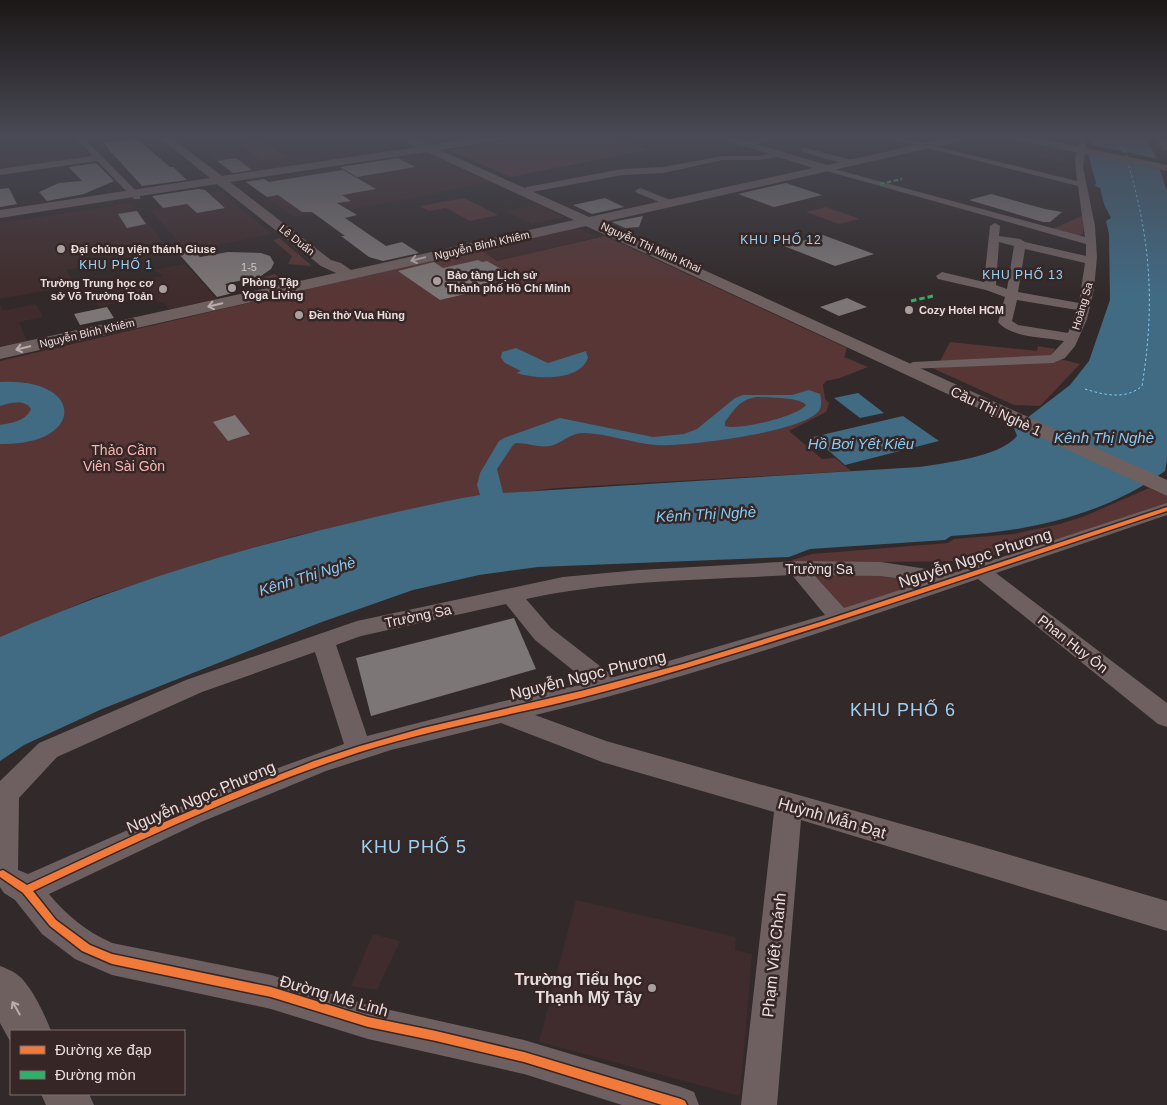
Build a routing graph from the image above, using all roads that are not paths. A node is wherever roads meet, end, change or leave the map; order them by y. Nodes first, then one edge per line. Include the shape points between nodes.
1 (129, 189) edge
2 (177, 189) edge
3 (236, 189) edge
4 (518, 189) edge
5 (537, 189) edge
6 (734, 189) edge
7 (898, 189) edge
8 (1075, 189) edge
9 (1081, 189) edge
10 (524, 191) junction
11 (640, 191) dead end
12 (1082, 192) junction
13 (135, 195) junction
14 (93, 202) junction
15 (670, 203) junction
16 (0, 214) edge
17 (0, 218) edge
18 (1000, 218) junction
19 (588, 221) junction
20 (994, 238) junction
21 (1020, 242) junction
22 (1090, 242) junction
23 (1005, 259) junction
24 (1091, 261) junction
25 (342, 270) junction
26 (1004, 272) junction
27 (705, 274) junction
28 (942, 276) dead end
29 (990, 287) junction
30 (1012, 295) junction
31 (1084, 308) junction
32 (1072, 338) junction
33 (0, 353) edge
34 (913, 366) junction
35 (935, 379) junction
36 (1167, 480) edge
37 (1167, 489) edge
38 (1167, 509) edge
39 (797, 568) junction
40 (980, 570) junction
41 (953, 579) junction
42 (511, 596) junction
43 (839, 617) junction
44 (323, 641) junction
45 (612, 687) junction
46 (500, 712) junction
47 (1167, 717) edge
48 (359, 750) junction
49 (789, 805) junction
50 (10, 880) edge
51 (1167, 916) edge
52 (0, 988) edge
53 (28, 1030) edge
54 (681, 1105) edge
55 (759, 1105) edge

1 - 13 street
2 - 13 main road
3 - 25 main road, Lê Duẩn via 326,263
4 - 10 main road, Nguyễn Thị Minh Khai
5 - 10 street
6 - 15 main road, Nguyễn Bỉnh Khiêm
7 - 18 street
8 - 12 street
9 - 12 street, Hoàng Sa
10 - 19 main road, Nguyễn Thị Minh Khai
11 - 15 street
12 - 22 street, Hoàng Sa via 1088,210
13 - 14 main road
14 - 16 main road
14 - 17 main road
15 - 19 main road, Nguyễn Bỉnh Khiêm
18 - 20 street via 994,226
18 - 22 street
19 -> 25 main road, Nguyễn Bỉnh Khiêm
19 - 27 main road, Nguyễn Thị Minh Khai
20 - 21 street
20 - 23 street
21 - 23 street
21 - 24 street
22 - 24 street, Hoàng Sa
23 - 26 street
23 - 26 street
24 - 31 street, Hoàng Sa
25 -> 33 main road, Nguyễn Bỉnh Khiêm
26 - 29 street
26 - 30 street
27 - 34 main road, Nguyễn Thị Minh Khai
27 - 35 main road, Nguyễn Thị Minh Khai
28 - 29 street
29 - 30 street
30 - 31 street
30 - 32 street via 1005,322 1014,328
31 - 32 street, Hoàng Sa
32 - 34 street, Hoàng Sa via 1061,355 1052,358
34 - 35 main road, Nguyễn Thị Minh Khai
35 - 36 main road, Cầu Thị Nghè 1
35 - 37 main road, Cầu Thị Nghè 1
38 - 40 street, Nguyễn Ngọc Phương
39 - 41 street, Trường Sa via 881,569
39 - 42 street, Trường Sa via 562,584
39 - 43 street
40 - 41 street, Nguyễn Ngọc Phương
40 - 47 street, Phan Huy Ôn
41 - 43 street, Nguyễn Ngọc Phương
42 - 44 street, Trường Sa via 357,629
42 - 45 street via 543,634
43 - 45 street, Nguyễn Ngọc Phương
44 - 48 street
44 - 50 street, Trường Sa via 194,686 48,750 5,794
45 - 46 street, Nguyễn Ngọc Phương
46 - 48 street, Nguyễn Ngọc Phương
46 - 49 street, Huỳnh Mẫn Đạt via 602,751
48 - 50 street, Nguyễn Ngọc Phương
49 - 51 street, Huỳnh Mẫn Đạt
49 - 55 street, Phạm Viết Chánh
50 - 54 street, Đường Mê Linh via 53,922 86,948 112,959 271,992 368,1022 524,1058
53 -> 52 main road

